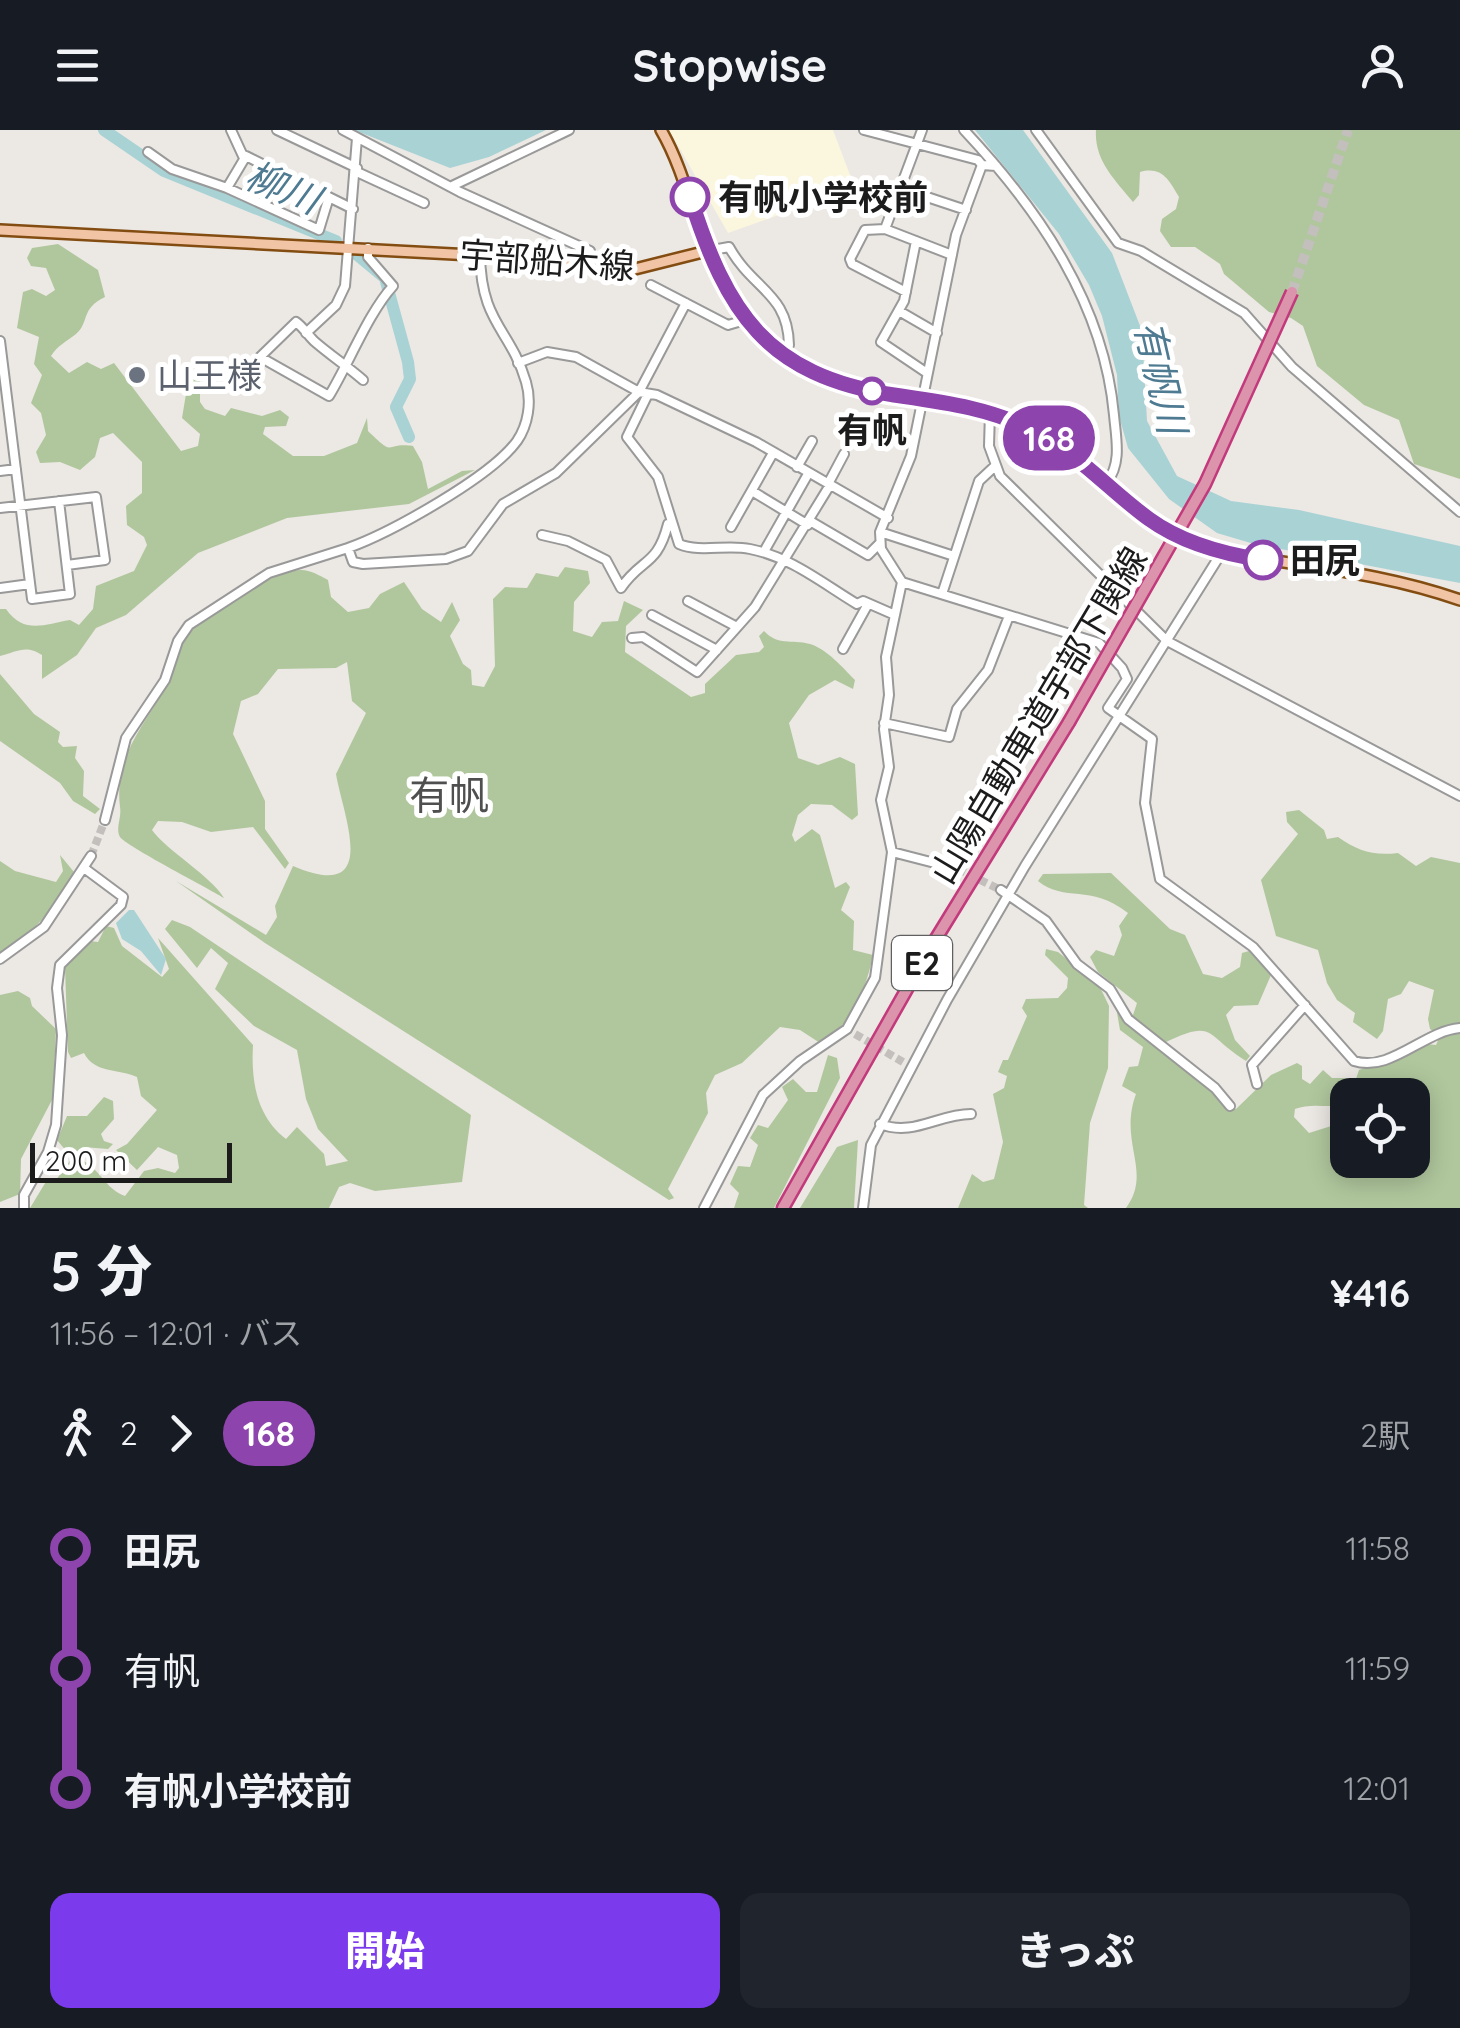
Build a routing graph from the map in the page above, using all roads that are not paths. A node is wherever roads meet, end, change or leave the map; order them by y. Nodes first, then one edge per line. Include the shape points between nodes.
1 (232, 130) edge
2 (276, 130) edge
3 (344, 130) edge
4 (569, 130) edge
5 (660, 130) edge
6 (864, 130) edge
7 (922, 130) edge
8 (964, 130) edge
9 (1036, 130) edge
10 (357, 138) junction
11 (916, 144) junction
12 (148, 152) dead end
13 (243, 156) junction
14 (982, 165) junction
15 (996, 166) junction
16 (357, 170) junction
17 (452, 186) junction
18 (227, 188) junction
19 (900, 188) junction
20 (330, 197) junction
21 (424, 202) dead end
22 (354, 209) junction
23 (966, 210) junction
24 (885, 229) junction
25 (0, 230) edge
26 (916, 240) junction
27 (351, 246) junction
28 (368, 248) junction
29 (707, 251) junction
30 (480, 254) junction
31 (952, 255) junction
32 (590, 267) junction
33 (650, 285) dead end
34 (906, 292) junction
35 (1292, 292) tunnel mouth
36 (686, 303) junction
37 (899, 311) junction
38 (745, 320) junction
39 (938, 332) junction
40 (306, 333) junction
41 (0, 341) edge
42 (789, 345) dead end
43 (518, 363) junction
44 (348, 366) junction
45 (927, 373) junction
46 (363, 380) dead end
47 (643, 393) junction
48 (922, 399) junction
49 (990, 412) junction
50 (812, 441) dead end
51 (773, 453) junction
52 (844, 454) dead end
53 (796, 467) junction
54 (994, 467) junction
55 (16, 469) junction
56 (0, 471) edge
57 (808, 474) junction
58 (1108, 482) junction
59 (829, 485) junction
60 (752, 491) junction
61 (59, 501) junction
62 (20, 506) junction
63 (0, 508) edge
64 (787, 512) junction
65 (1460, 512) edge
66 (888, 518) junction
67 (669, 521) junction
68 (809, 523) junction
69 (731, 527) dead end
70 (880, 532) junction
71 (542, 535) dead end
72 (880, 543) junction
73 (348, 548) junction
74 (766, 548) dead end
75 (1222, 552) junction
76 (954, 556) junction
77 (788, 559) junction
78 (67, 565) junction
79 (902, 582) junction
80 (30, 584) junction
81 (0, 588) edge
82 (942, 594) junction
83 (1460, 600) edge
84 (688, 602) dead end
85 (868, 604) junction
86 (652, 615) dead end
87 (895, 616) junction
88 (1009, 616) junction
89 (736, 627) junction
90 (632, 638) dead end
91 (1167, 640) junction
92 (843, 648) dead end
93 (716, 650) junction
94 (1121, 718) junction
95 (884, 724) junction
96 (1460, 796) edge
97 (105, 820) tunnel mouth
98 (892, 852) junction
99 (90, 856) tunnel mouth
100 (84, 868) junction
101 (958, 868) tunnel mouth
102 (1004, 892) junction
103 (0, 959) edge
104 (1305, 1005) junction
105 (1460, 1028) edge
106 (1257, 1084) dead end
107 (1230, 1106) dead end
108 (971, 1114) dead end
109 (880, 1124) junction
110 (24, 1208) edge
111 (704, 1208) edge
112 (783, 1208) edge
113 (863, 1208) edge

1 - 13 street
2 - 16 street
3 - 10 street
4 - 17 street
5 - 29 main road
6 - 11 street
7 - 11 street
8 - 15 street
9 - 65 street via 1118,242 1244,313 1292,367
10 - 16 street
10 - 17 street
11 - 14 street
11 - 19 street
12 - 18 street via 172,169
13 - 18 street
13 - 20 street
14 - 15 street
14 - 23 street
15 - 58 street via 1067,267 1097,325 1116,442
16 - 21 street
16 - 22 street
17 - 32 street via 590,252
18 - 20 street via 319,230
19 - 23 street
19 - 24 street
20 - 22 street
22 - 27 street
23 - 31 street
24 - 26 street
24 - 34 street via 865,230 850,259
25 - 27 main road, 宇部船木線
26 - 31 street
26 - 34 street
27 - 28 main road, 宇部船木線
27 - 40 street via 342,295
28 - 30 main road, 宇部船木線
28 - 44 street via 368,258 393,286
29 - 32 main road, 宇部船木線 via 642,270
29 - 38 main road
29 - 42 street via 729,248 747,276 780,304
30 - 32 main road, 宇部船木線
30 - 43 street via 487,309
31 - 39 street
33 - 36 street
34 - 37 street
35 - 112 highway, 山陽自動車道宇部下関線 / E2, bridge via 1204,484
36 - 38 street via 732,326
36 - 47 street
37 - 39 street
37 - 45 street via 882,346
38 - 48 main road via 822,376
39 - 45 street
40 - 44 street
40 - 44 street via 291,323 260,357 329,396
41 - 55 street
43 - 47 street via 540,353 569,354
43 - 73 street via 529,408 508,451 396,527
44 - 46 street
45 - 48 street
47 - 51 street
47 - 67 street via 627,437 658,477
47 - 73 street via 556,473 502,504 461,556 358,564
48 - 49 main road
48 - 66 street via 911,456
49 - 54 street
49 - 58 main road via 1054,441
50 - 53 street
51 - 53 street
51 - 60 street
52 - 59 street
53 - 57 street
54 - 76 street via 978,481
54 - 91 street
55 - 56 street
55 - 62 street
57 - 59 street
57 - 64 street
58 - 75 main road via 1152,522
59 - 66 street
59 - 68 street
60 - 64 street
60 - 69 street
61 - 62 street
61 - 78 street
61 - 78 street via 96,496 105,560
62 - 63 street
62 - 80 street
64 - 68 street
64 - 74 street
66 - 70 street
67 - 71 street via 658,554 621,588 606,560
67 - 77 street via 686,547 726,544
68 - 72 street via 868,555
68 - 77 street
70 - 72 street
70 - 76 street
72 - 79 street
73 - 97 street via 270,573 188,626 164,680 126,738
75 - 83 main road via 1407,584
75 - 91 street
76 - 82 street
77 - 85 street via 857,604
77 - 89 street
78 - 80 street via 70,594 32,599
79 - 82 street
79 - 87 street
80 - 81 street
82 - 88 street
84 - 89 street
85 - 87 street
85 - 92 street
86 - 93 street
87 - 95 street
88 - 94 street via 1099,643 1126,674 1108,708
88 - 95 street via 988,670 956,709 950,737
89 - 93 street
90 - 93 street via 643,637 697,672
91 - 94 street
91 - 96 street
94 - 102 street
94 - 104 street via 1152,739 1145,803 1160,880 1253,948
95 - 98 street via 890,767 881,800
98 - 101 street
98 - 111 street via 878,966 851,1032 800,1060 764,1094
99 - 100 street
100 - 103 street via 44,927
100 - 110 street via 123,898 60,965 56,1125
102 - 107 street via 1046,921 1128,1018
102 - 109 street
104 - 105 street via 1357,1064 1375,1064 1433,1033
104 - 106 street via 1256,1057 1251,1071
108 - 109 street via 902,1130
109 - 113 street via 866,1164

